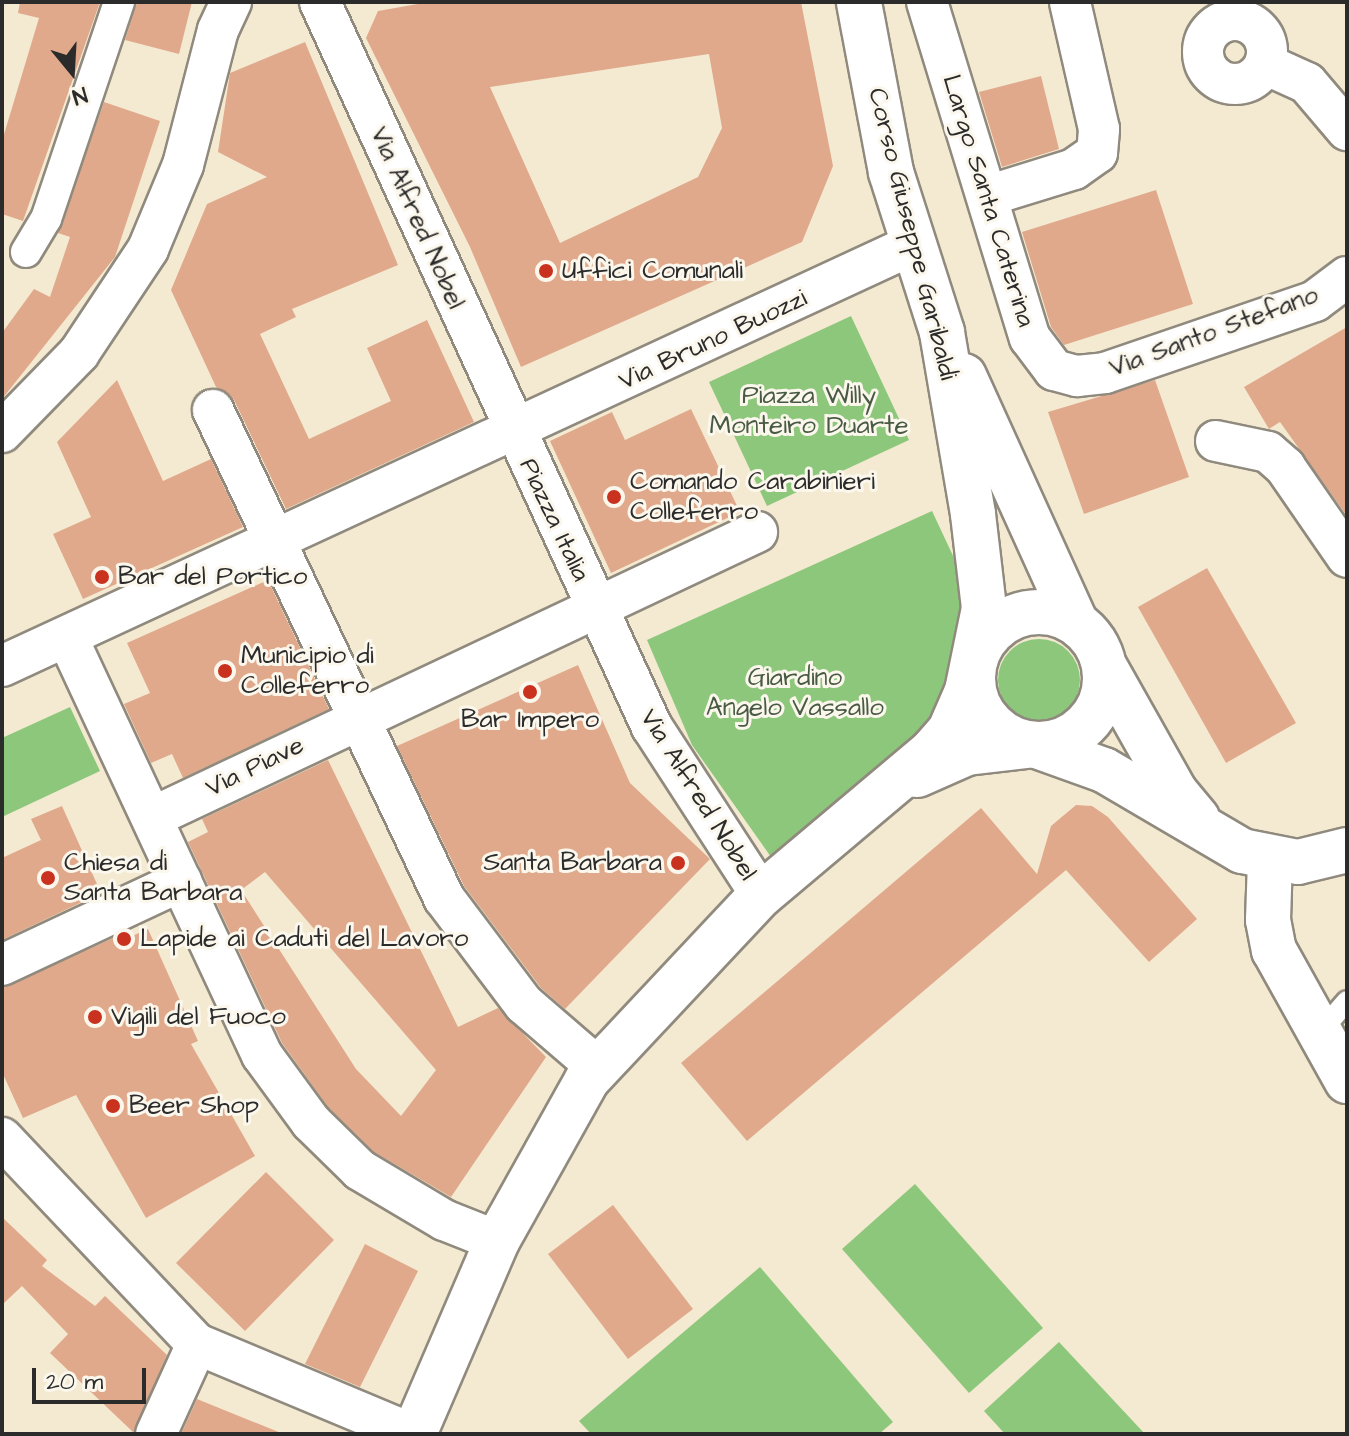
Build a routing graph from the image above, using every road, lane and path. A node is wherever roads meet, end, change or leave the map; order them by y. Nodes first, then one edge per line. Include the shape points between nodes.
1 (119, 2) edge
2 (231, 2) edge
3 (320, 2) edge
4 (859, 2) edge
5 (927, 2) edge
6 (1070, 2) edge
7 (1265, 64) dead end
8 (1347, 130) edge
9 (987, 196) junction
10 (912, 245) junction
11 (26, 252) dead end
12 (1347, 277) edge
13 (1331, 295) edge
14 (942, 332) junction
15 (1077, 376) joint
16 (213, 410) dead end
17 (2, 432) edge
18 (514, 434) junction
19 (1216, 441) dead end
20 (757, 532) dead end
21 (273, 543) junction
22 (1347, 557) edge
23 (595, 607) junction
24 (1075, 621) junction
25 (67, 637) junction
26 (976, 659) junction
27 (2, 666) edge
28 (1106, 669) junction
29 (358, 718) junction
30 (1034, 745) junction
31 (866, 804) junction
32 (153, 817) junction
33 (1217, 841) junction
34 (1347, 850) edge
35 (1270, 860) junction
36 (181, 881) junction
37 (761, 895) junction
38 (2, 965) edge
39 (1333, 1017) edge
40 (597, 1067) junction
41 (1347, 1081) edge
42 (2, 1138) edge
43 (497, 1241) junction
44 (197, 1344) junction
45 (156, 1434) edge
46 (413, 1434) edge

1 - 11 street via 46,219
2 - 17 street via 218,30 183,165 148,249 79,353
3 - 18 street, Via Alfred Nobel
4 - 10 main road, Corso Giuseppe Garibaldi via 885,146
5 - 9 street, Largo Santa Caterina
6 - 9 street via 1099,129 1097,153 1062,174
7 - 8 street via 1307,83
9 - 15 street, Largo Santa Caterina via 1037,353 1054,370
10 - 14 main road, Corso Giuseppe Garibaldi
10 - 18 street, Via Bruno Buozzi
12 - 13 street, Via Santo Stefano
13 - 15 street, Via Santo Stefano via 1105,373
14 - 24 main road
14 - 26 main road, Corso Giuseppe Garibaldi via 982,576 984,608
16 - 21 street
18 - 21 street, Piazza Italia
18 - 23 street, Piazza Italia
19 - 22 street via 1268,452 1285,467
20 - 23 street
21 - 25 street
21 - 29 street
23 - 29 street, Piazza Italia
23 - 37 street, Via Alfred Nobel via 664,750
24 - 26 main road via 1040,611 1015,616 987,637
24 - 28 main road via 1094,642
25 - 27 street
25 - 32 street
26 - 30 main road via 975,698 984,716 998,731
26 - 31 main road, Corso Giuseppe Garibaldi via 950,730
28 - 30 main road via 1100,708 1089,724 1064,740
28 - 33 main road via 1176,793
29 - 32 street, Via Piave
29 - 40 street via 459,921 539,1020
30 - 31 main road, Corso Giuseppe Garibaldi via 950,757
30 - 33 main road via 1104,770
31 - 37 main road, Corso Giuseppe Garibaldi
32 - 36 street
33 - 35 main road
34 - 35 main road via 1321,860
35 - 39 main road via 1269,937 1284,974
36 - 38 street
36 - 43 street via 262,1055 326,1139 401,1198
37 - 40 main road, Corso Giuseppe Garibaldi
39 - 41 main road
40 - 43 main road, Corso Giuseppe Garibaldi via 543,1150
42 - 44 street
43 - 46 main road, Corso Giuseppe Garibaldi
44 - 45 street
44 - 46 street

